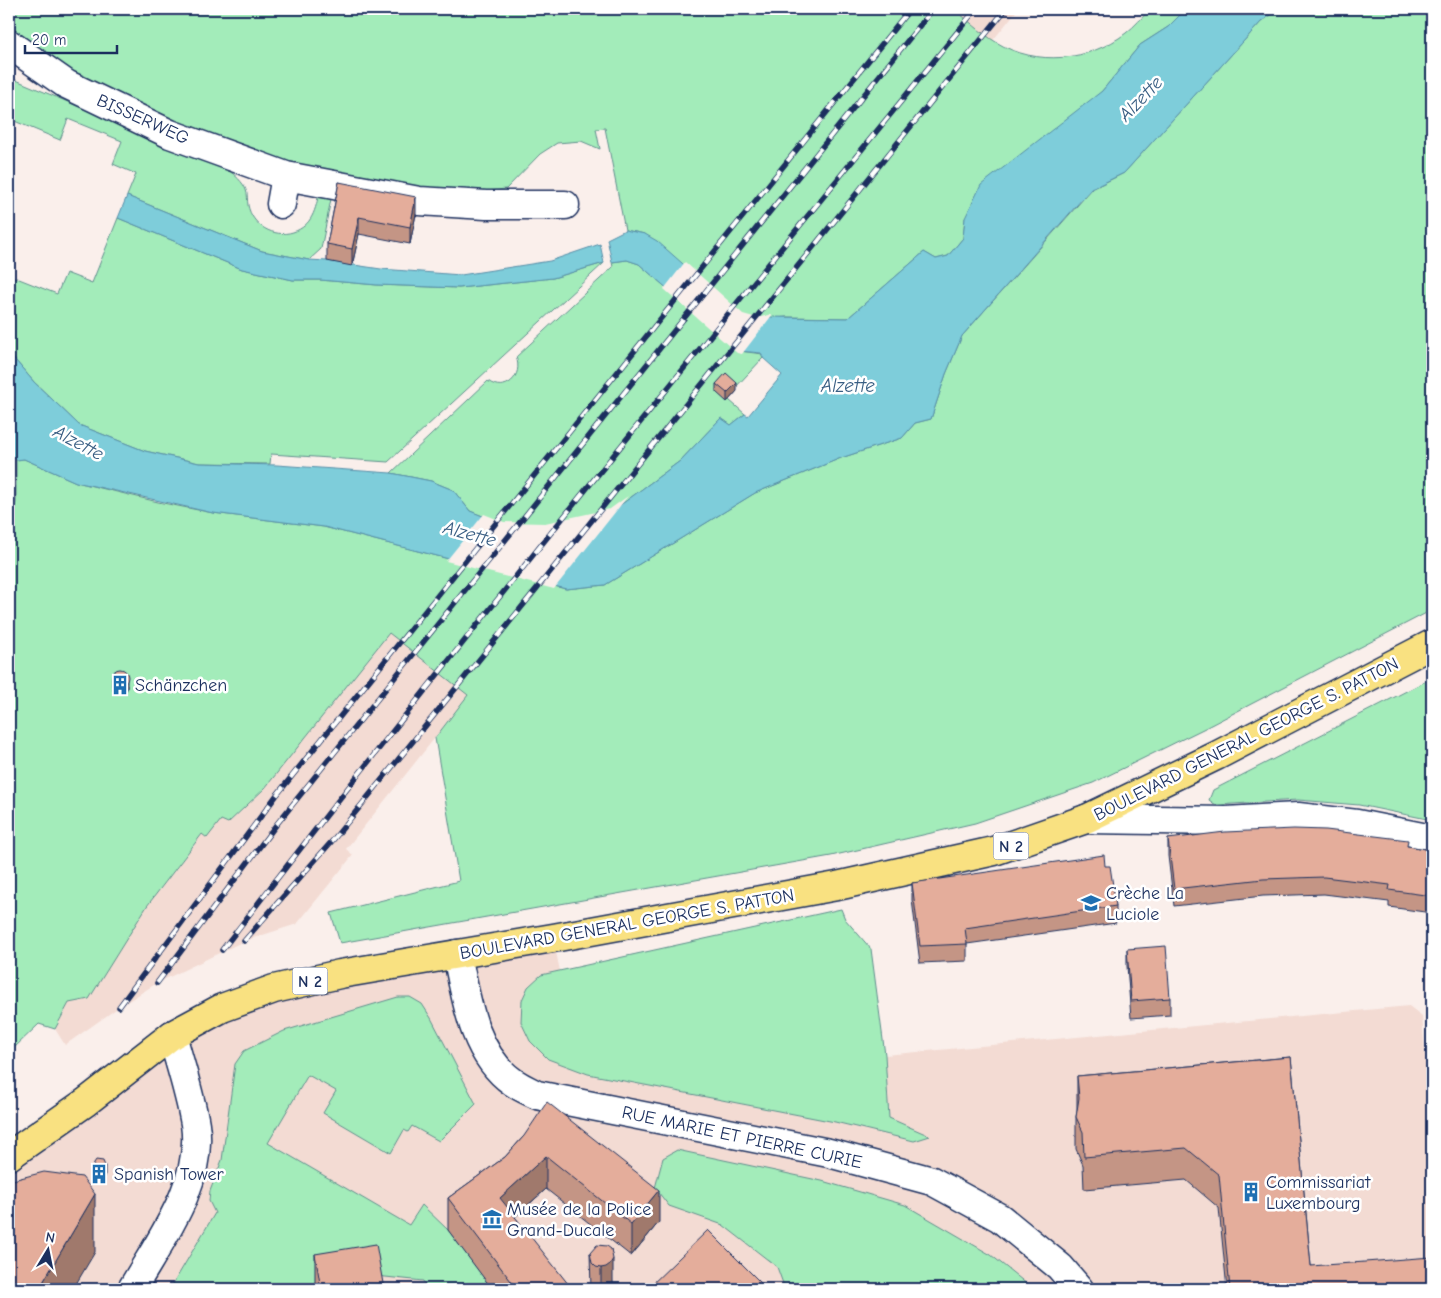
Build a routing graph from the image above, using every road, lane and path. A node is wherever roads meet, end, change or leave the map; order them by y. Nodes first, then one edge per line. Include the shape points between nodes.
1 (9, 44) edge
2 (286, 176) junction
3 (281, 204) dead end
4 (565, 205) dead end
5 (1432, 644) edge
6 (1086, 819) junction
7 (1432, 839) edge
8 (456, 954) junction
9 (172, 1035) junction
10 (9, 1156) edge
11 (132, 1289) edge
12 (1079, 1289) edge

1 - 2 street, BISSERWEG via 66,84 153,126
2 - 3 street
2 - 4 street, BISSERWEG via 419,201
5 - 6 main road, BOULEVARD GENERAL GEORGE S. PATTON / N 2
6 - 7 street, BOULEVARD GENERAL GEORGE S. PATTON via 1226,821 1298,817
6 - 8 main road, BOULEVARD GENERAL GEORGE S. PATTON / N 2 via 994,852 837,886
8 - 9 main road, BOULEVARD GENERAL GEORGE S. PATTON / N 2 via 274,989 222,1008
8 - 12 street, RUE MARIE ET PIERRE CURIE via 469,1011 481,1042 494,1064 512,1082 537,1095 829,1152 932,1181 1000,1218 1060,1267
9 - 10 main road, N 2 via 86,1102
9 - 11 street via 195,1125 196,1150 184,1199

